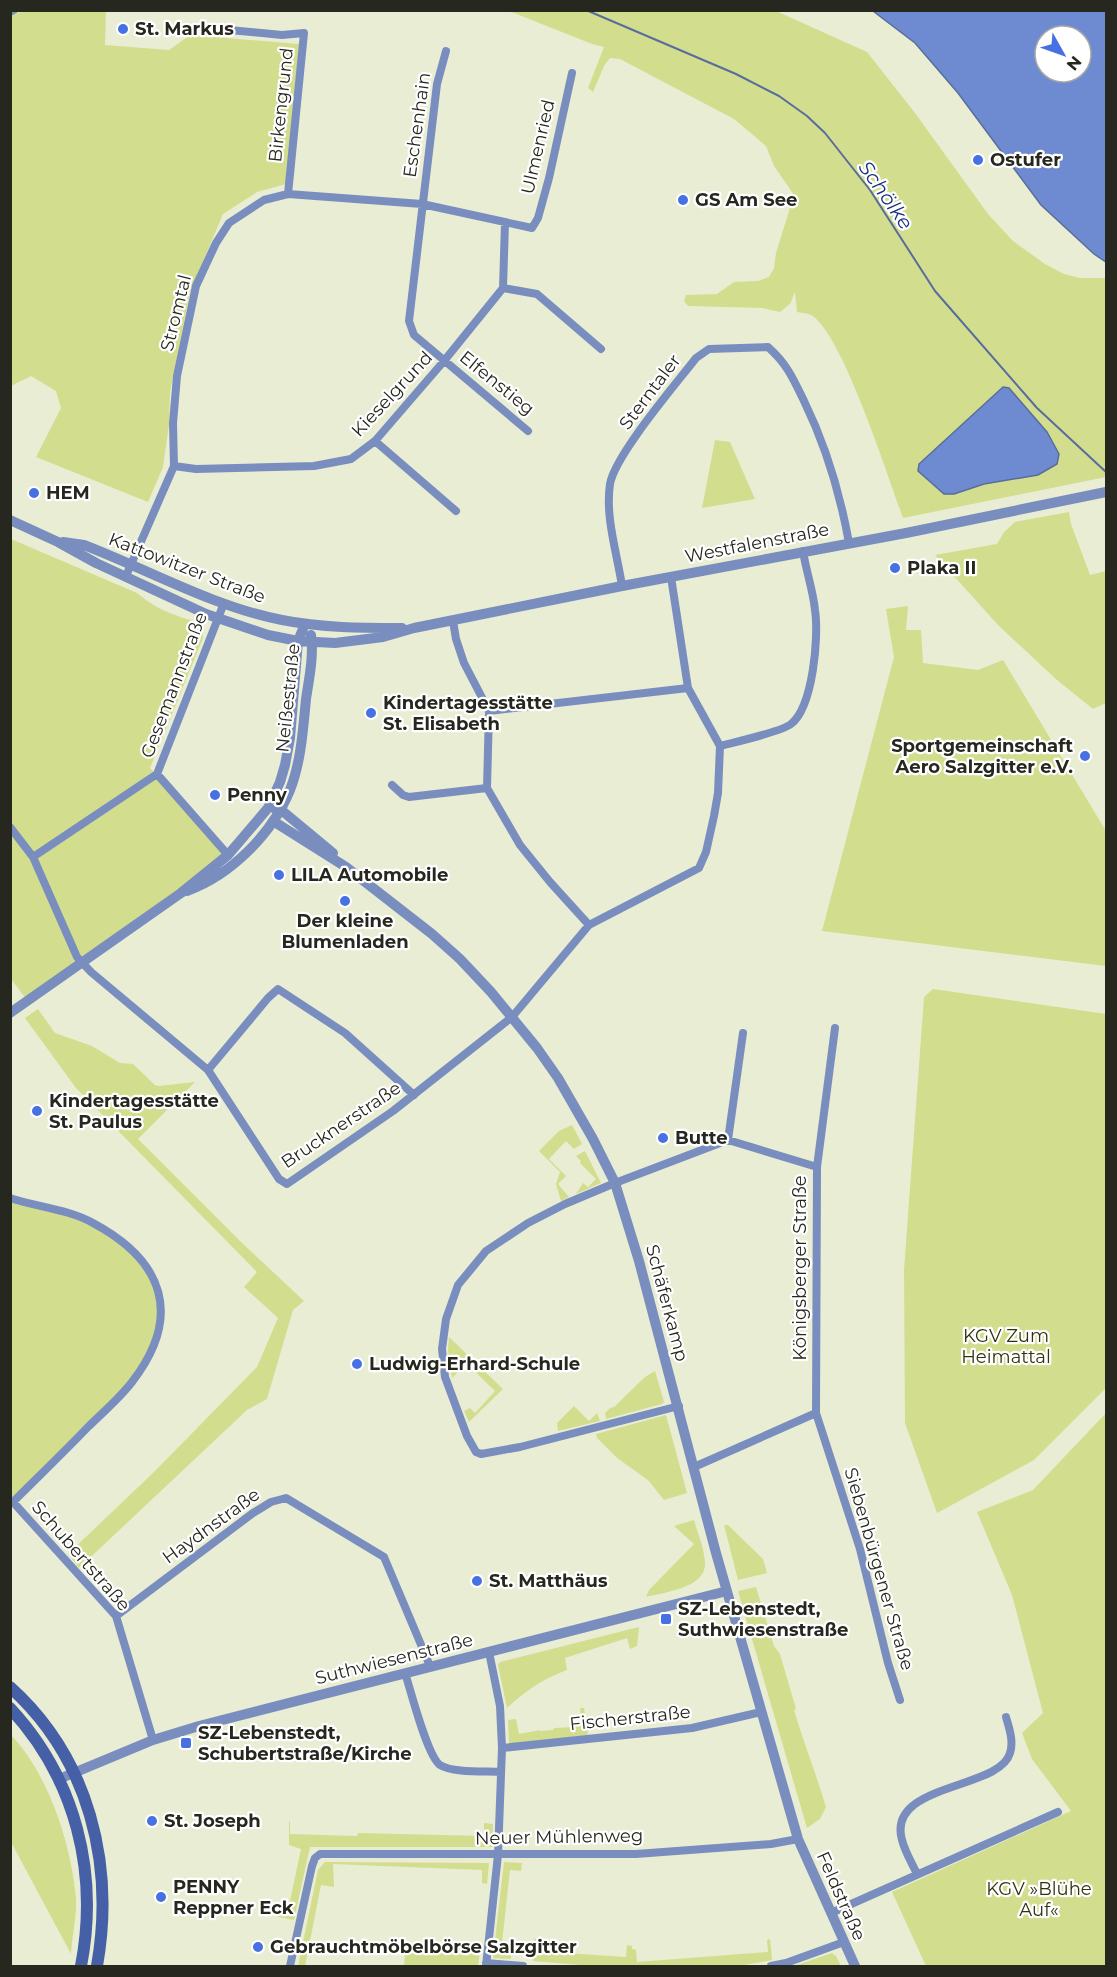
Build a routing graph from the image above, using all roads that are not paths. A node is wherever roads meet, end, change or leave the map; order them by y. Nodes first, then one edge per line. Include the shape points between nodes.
1 (219, 29) dead end
2 (446, 51) dead end
3 (572, 73) dead end
4 (288, 194) junction
5 (422, 204) junction
6 (505, 223) junction
7 (532, 228) joint
8 (503, 288) junction
9 (601, 349) dead end
10 (444, 362) junction
11 (528, 431) dead end
12 (375, 441) junction
13 (174, 466) junction
14 (1107, 492) edge
15 (456, 511) dead end
16 (10, 520) edge
17 (58, 542) junction
18 (849, 543) junction
19 (804, 551) junction
20 (132, 564) junction
21 (126, 576) junction
22 (671, 577) junction
23 (622, 586) junction
24 (224, 603) junction
25 (218, 618) junction
26 (453, 621) junction
27 (305, 624) junction
28 (414, 628) junction
29 (297, 640) junction
30 (312, 642) junction
31 (688, 688) junction
32 (489, 711) junction
33 (720, 746) junction
34 (157, 774) junction
35 (392, 785) dead end
36 (487, 788) junction
37 (268, 808) junction
38 (280, 809) junction
39 (273, 821) junction
40 (10, 827) edge
41 (227, 853) junction
42 (33, 857) junction
43 (346, 867) junction
44 (181, 892) junction
45 (589, 925) junction
46 (82, 962) junction
47 (10, 1012) edge
48 (512, 1017) junction
49 (835, 1028) dead end
50 (743, 1033) dead end
51 (208, 1070) junction
52 (414, 1095) junction
53 (728, 1140) junction
54 (817, 1167) junction
55 (615, 1183) junction
56 (11, 1198) edge
57 (679, 1406) junction
58 (816, 1413) junction
59 (694, 1467) junction
60 (12, 1502) edge
61 (728, 1591) junction
62 (116, 1616) junction
63 (489, 1652) junction
64 (430, 1666) junction
65 (405, 1673) junction
66 (10, 1687) edge
67 (900, 1700) dead end
68 (10, 1708) edge
69 (761, 1712) junction
70 (1006, 1717) dead end
71 (153, 1740) junction
72 (502, 1748) junction
73 (73, 1772) junction
74 (501, 1772) junction
75 (59, 1779) junction
76 (1058, 1812) dead end
77 (798, 1839) junction
78 (498, 1855) junction
79 (917, 1874) junction
80 (831, 1913) junction
81 (844, 1942) junction
82 (486, 1965) edge
83 (81, 1966) edge
84 (97, 1966) edge
85 (290, 1966) edge
86 (523, 1966) edge
87 (771, 1966) edge
88 (855, 1966) edge

1 - 4 street, Birkengrund via 282,35 304,33
2 - 5 street, Eschenhain via 437,84
3 - 7 street, Ulmenried via 549,178
4 - 5 street, Stromtal
4 - 13 street, Stromtal via 264,200 229,222 196,286 177,376
5 - 6 street, Stromtal
5 - 10 street, Eschenhain via 409,321 414,335
6 - 7 street, Stromtal
6 - 8 street
8 - 9 street via 537,294
8 - 10 street, Kieselgrund
10 - 11 street, Elfenstieg
10 - 12 street, Kieselgrund
12 - 13 street, Kieselgrund via 351,459 314,466 196,470
12 - 15 street
13 - 20 street, Stromtal
14 - 18 street, Westfalenstraße
16 - 17 street, Kattowitzer Straße
17 - 20 street, Kattowitzer Straße via 84,545
17 - 21 street, Kattowitzer Straße
18 - 19 street, Westfalenstraße
18 - 23 street, Sterntaler via 818,430 784,361 768,347 708,349 696,358 641,430 610,483 610,511
19 - 22 street, Westfalenstraße
19 - 33 street via 815,611 816,642 805,701 798,717 788,726
20 - 21 street, Stromtal
20 - 24 street, Kattowitzer Straße
21 - 25 street, Kattowitzer Straße
22 - 23 street, Westfalenstraße
22 - 31 street
23 - 26 street, Westfalenstraße
24 - 25 street, Gesemannstraße
24 - 27 street, Kattowitzer Straße
25 - 29 street, Kattowitzer Straße
25 - 34 street, Gesemannstraße
26 - 28 street, Westfalenstraße
26 - 32 street via 464,663
27 - 28 street, Westfalenstraße
27 - 29 street, Neißestraße
27 - 30 street, Neißestraße
28 - 30 street, Westfalenstraße via 383,637
29 - 30 street, Westfalenstraße
29 - 37 street, Neißestraße via 290,738 280,782
30 - 38 street, Neißestraße via 299,758
31 - 32 street
31 - 33 street
32 - 36 street
33 - 45 street via 718,793 699,868
34 - 41 street
34 - 42 street, Gesemannstraße
35 - 36 street via 409,796
36 - 45 street via 520,845
37 - 38 street
37 - 39 street
37 - 41 street, Neißestraße
38 - 39 street, Neißestraße
38 - 43 street, Schäferkamp
39 - 43 street, Schäferkamp
39 - 44 street, Neißestraße via 235,864
40 - 42 street, Brucknerstraße
41 - 44 street, Neißestraße
42 - 46 street, Brucknerstraße
43 - 48 street, Schäferkamp via 460,958
44 - 46 street, Neißestraße
45 - 48 street, Brucknerstraße
46 - 47 street, Neißestraße
46 - 51 street, Brucknerstraße
48 - 52 street, Brucknerstraße
48 - 55 street, Schäferkamp via 558,1078
49 - 54 street
50 - 53 street
51 - 52 street via 278,989 345,1033
51 - 52 street, Brucknerstraße via 279,1179 287,1184
53 - 54 street, Königsberger Straße
53 - 55 street
54 - 58 street, Königsberger Straße
55 - 57 street, Schäferkamp
55 - 57 street via 528,1223 486,1251 458,1285 446,1319 442,1349 445,1377 467,1436 481,1454
56 - 60 street via 91,1221 117,1237 143,1261 157,1285 160,1312 152,1351 131,1384
57 - 59 street, Schäferkamp
58 - 59 street
58 - 67 street, Siebenbürgener Straße via 860,1549
59 - 61 street, Schäferkamp
60 - 62 street, Schubertstraße
61 - 63 street, Suthwiesenstraße
61 - 69 street, Schäferkamp
62 - 64 street, Haydnstraße via 253,1512 286,1498 384,1557
62 - 71 street, Schubertstraße
63 - 64 street, Suthwiesenstraße
63 - 72 street via 500,1706
64 - 65 street, Suthwiesenstraße
65 - 71 street, Suthwiesenstraße
65 - 74 street via 428,1743 441,1766
66 - 73 main road via 42,1720
68 - 75 main road via 43,1747
69 - 72 street, Fischerstraße via 692,1728
69 - 77 street, Schäferkamp
70 - 79 street via 1010,1754 1001,1767 924,1798 908,1810 901,1822 901,1839
71 - 73 street, Suthwiesenstraße
72 - 74 street
73 - 75 street, Suthwiesenstraße
73 - 84 main road via 95,1827 100,1856 102,1924
74 - 78 street
75 - 83 main road via 78,1831 88,1887 87,1936
76 - 79 street
77 - 78 street, Neuer Mühlenweg via 636,1854
77 - 80 street, Feldstraße
78 - 82 street
78 - 85 street, Neuer Mühlenweg via 320,1854 312,1866
79 - 80 street
80 - 81 street, Feldstraße
81 - 87 street
81 - 88 street, Feldstraße
82 - 86 street

